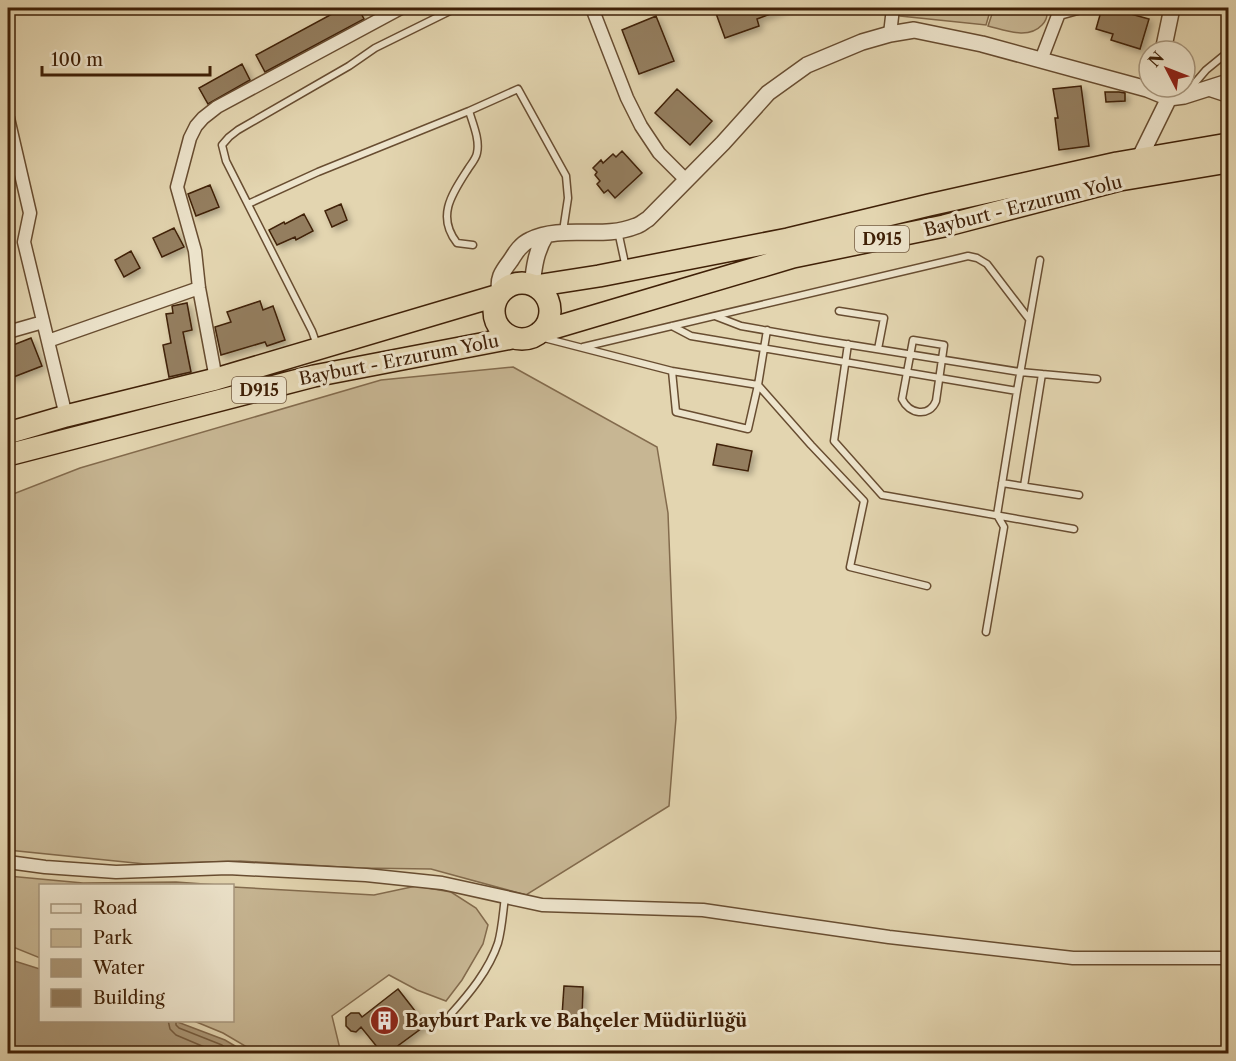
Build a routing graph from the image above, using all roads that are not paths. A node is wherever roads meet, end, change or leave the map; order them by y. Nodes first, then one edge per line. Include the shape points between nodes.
1 (401, 8) edge
2 (456, 8) edge
3 (591, 8) edge
4 (893, 8) edge
5 (1077, 8) edge
6 (1172, 8) edge
7 (1057, 10) edge
8 (890, 34) junction
9 (1166, 39) edge
10 (1228, 52) edge
11 (1041, 60) junction
12 (1197, 77) edge
13 (1228, 82) edge
14 (1137, 86) edge
15 (1206, 89) junction
16 (1197, 90) edge
17 (1228, 96) edge
18 (1170, 99) edge
19 (469, 111) junction
20 (8, 118) edge
21 (1228, 144) edge
22 (1139, 159) junction
23 (1228, 162) edge
24 (686, 180) junction
25 (248, 204) junction
26 (618, 230) junction
27 (562, 232) junction
28 (546, 235) junction
29 (473, 245) dead end
30 (1040, 260) dead end
31 (626, 271) junction
32 (533, 286) junction
33 (199, 288) junction
34 (500, 294) junction
35 (840, 310) dead end
36 (715, 316) junction
37 (1029, 319) junction
38 (43, 322) junction
39 (671, 326) junction
40 (766, 330) junction
41 (8, 332) edge
42 (537, 334) junction
43 (512, 338) junction
44 (48, 341) junction
45 (848, 344) junction
46 (582, 347) junction
47 (764, 348) junction
48 (318, 349) junction
49 (878, 349) junction
50 (910, 354) junction
51 (942, 359) junction
52 (844, 362) junction
53 (672, 370) junction
54 (1020, 372) junction
55 (907, 373) junction
56 (1042, 374) junction
57 (940, 378) junction
58 (216, 379) junction
59 (1097, 379) dead end
60 (758, 384) junction
61 (1017, 391) junction
62 (66, 416) junction
63 (8, 433) edge
64 (8, 455) edge
65 (1002, 483) junction
66 (1024, 486) junction
67 (1079, 495) dead end
68 (997, 515) junction
69 (1074, 529) dead end
70 (927, 586) dead end
71 (986, 632) dead end
72 (8, 862) edge
73 (505, 897) junction
74 (1228, 958) edge
75 (451, 1014) dead end

1 - 33 street via 217,107 196,126 177,187 195,251
2 - 25 lane via 375,48 229,137 222,145 224,153
3 - 24 street via 641,126 659,153
4 - 8 street
5 - 7 street
6 - 9 street
7 - 11 street
8 - 11 street via 914,30
8 - 24 street via 807,65 768,93
10 - 12 lane
11 - 14 street
13 - 15 street
15 - 16 street
15 - 17 street
18 - 22 street
19 - 25 lane
19 - 27 lane via 518,89 566,176 568,198
19 - 29 lane via 477,155 447,210 450,234 456,243
20 - 38 street via 30,213 24,242
21 - 22 highway, Bayburt - Erzurum Yolu / D915
22 - 31 highway, Bayburt - Erzurum Yolu / D915 via 788,239
23 - 42 highway, Bayburt - Erzurum Yolu / D915 via 1120,180 944,226 793,257
24 - 26 street via 648,219
25 - 48 lane
26 - 27 street
26 - 31 lane
27 - 28 street
28 - 32 street via 535,260
28 - 34 street via 529,240 517,251 500,276
30 - 37 lane
31 - 32 highway, Bayburt - Erzurum Yolu / D915
32 - 34 highway, Bayburt - Erzurum Yolu via 519,283
32 - 42 highway via 549,304 548,319
33 - 44 street
33 - 58 street
34 - 43 highway, Bayburt - Erzurum Yolu via 494,316 500,330
34 - 48 highway, Bayburt - Erzurum Yolu / D915
35 - 49 lane via 884,318
36 - 37 lane via 968,256 987,264
36 - 39 lane
36 - 40 lane
37 - 54 lane
38 - 41 street
38 - 44 street
39 - 46 lane
39 - 47 lane via 691,336
40 - 45 lane
40 - 47 lane
42 - 43 highway, Bayburt - Erzurum Yolu via 527,339
42 - 46 lane
43 - 64 highway, Bayburt - Erzurum Yolu / D915 via 314,376
44 - 62 street
45 - 49 lane
45 - 52 lane
46 - 53 lane
47 - 52 lane
47 - 60 lane
48 - 58 highway, Bayburt - Erzurum Yolu / D915
49 - 50 lane
50 - 51 lane
50 - 51 lane via 913,340 944,345
50 - 55 lane
51 - 54 lane
51 - 57 lane
52 - 55 lane
52 - 68 lane via 834,441 882,495
53 - 60 lane
53 - 60 lane via 676,412 748,429
54 - 56 lane
54 - 61 lane
55 - 57 lane
55 - 57 lane via 902,399 909,409 918,412 934,406
56 - 59 lane
56 - 66 lane
57 - 61 lane
58 - 62 highway, Bayburt - Erzurum Yolu / D915
60 - 70 lane via 864,501 850,567
61 - 65 lane
62 - 63 highway, Bayburt - Erzurum Yolu / D915
65 - 66 lane
65 - 68 lane
66 - 67 lane
68 - 69 lane
68 - 71 lane via 1004,527
72 - 73 street via 116,872 228,868 366,875 442,883
73 - 74 street via 542,905 703,910 1073,958
73 - 75 lane via 498,942 473,988

